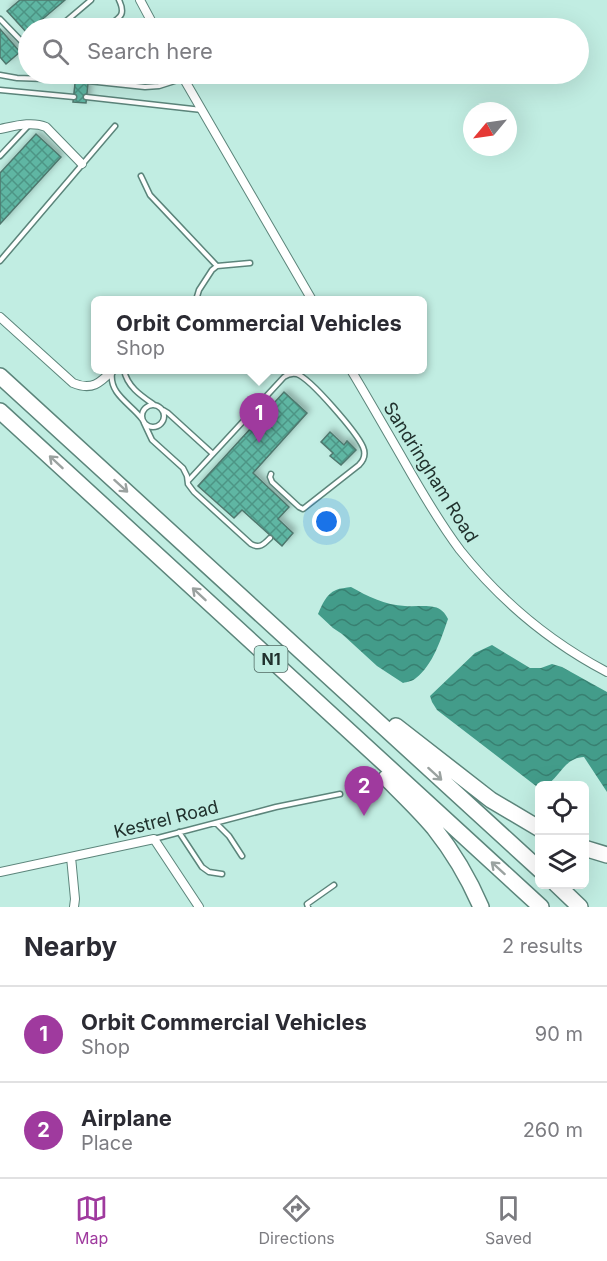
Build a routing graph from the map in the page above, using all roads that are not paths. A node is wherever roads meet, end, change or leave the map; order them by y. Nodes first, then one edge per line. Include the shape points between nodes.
1 (91, 0) edge
2 (119, 0) edge
3 (140, 0) edge
4 (70, 18) edge
5 (118, 18) edge
6 (150, 18) edge
7 (0, 19) edge
8 (18, 38) edge
9 (0, 75) edge
10 (18, 78) edge
11 (116, 84) edge
12 (164, 84) edge
13 (187, 84) edge
14 (0, 90) edge
15 (74, 97) dead end
16 (86, 97) dead end
17 (202, 110) junction
18 (29, 124) junction
19 (115, 126) dead end
20 (0, 129) edge
21 (0, 156) edge
22 (82, 164) junction
23 (141, 176) dead end
24 (0, 261) edge
25 (250, 263) dead end
26 (217, 266) junction
27 (197, 296) edge
28 (310, 296) edge
29 (0, 317) edge
30 (109, 374) edge
31 (112, 374) edge
32 (125, 374) edge
33 (354, 374) edge
34 (0, 376) edge
35 (155, 405) junction
36 (162, 409) junction
37 (0, 411) edge
38 (143, 421) junction
39 (213, 454) junction
40 (271, 474) dead end
41 (188, 481) junction
42 (270, 538) dead end
43 (253, 607) junction
44 (224, 616) junction
45 (607, 672) edge
46 (340, 794) dead end
47 (216, 822) junction
48 (535, 826) edge
49 (179, 832) junction
50 (154, 839) junction
51 (589, 849) edge
52 (607, 855) edge
53 (242, 856) dead end
54 (71, 857) junction
55 (535, 865) edge
56 (0, 872) edge
57 (222, 874) dead end
58 (334, 885) dead end
59 (560, 889) edge
60 (306, 906) edge
61 (74, 907) edge
62 (199, 907) edge
63 (481, 907) edge
64 (541, 907) edge
65 (580, 907) edge

1 - 4 lane
2 - 5 lane via 123,9
3 - 6 street
7 - 8 lane
9 - 10 lane
11 - 12 lane via 145,87
13 - 17 street
14 - 15 lane
16 - 17 lane
17 - 28 street
18 - 20 street
18 - 21 lane
18 - 22 street via 46,128
19 - 22 lane
22 - 24 lane
23 - 26 lane via 150,195
25 - 26 lane
26 - 27 lane
29 - 30 street via 73,383 95,385
31 - 38 lane via 114,390
32 - 35 lane via 128,383
33 - 45 street, Sandringham Road via 432,510 475,567 543,631
34 -> 43 highway, N1
35 - 36 lane
35 - 38 lane via 145,409
36 - 38 lane via 165,417 159,427 151,428
36 - 39 lane
44 -> 37 highway, N1
38 - 41 lane via 152,440 183,468
39 - 40 lane via 284,377 296,374 334,406 361,444 364,455 359,465 303,509 272,482
39 - 41 lane
41 - 42 lane via 194,492 251,544 262,546
43 - 48 highway via 458,775
43 -> 55 highway, N1
44 - 63 highway via 434,828 461,867
64 -> 44 highway, N1
46 - 47 lane, Kestrel Road
47 - 49 lane, Kestrel Road
47 - 53 lane
49 - 50 lane, Kestrel Road
49 - 57 lane via 202,867
50 - 54 street, Kestrel Road
50 - 62 street
51 - 52 highway
54 - 56 street, Kestrel Road
54 - 61 street
58 - 60 lane
59 - 65 highway

